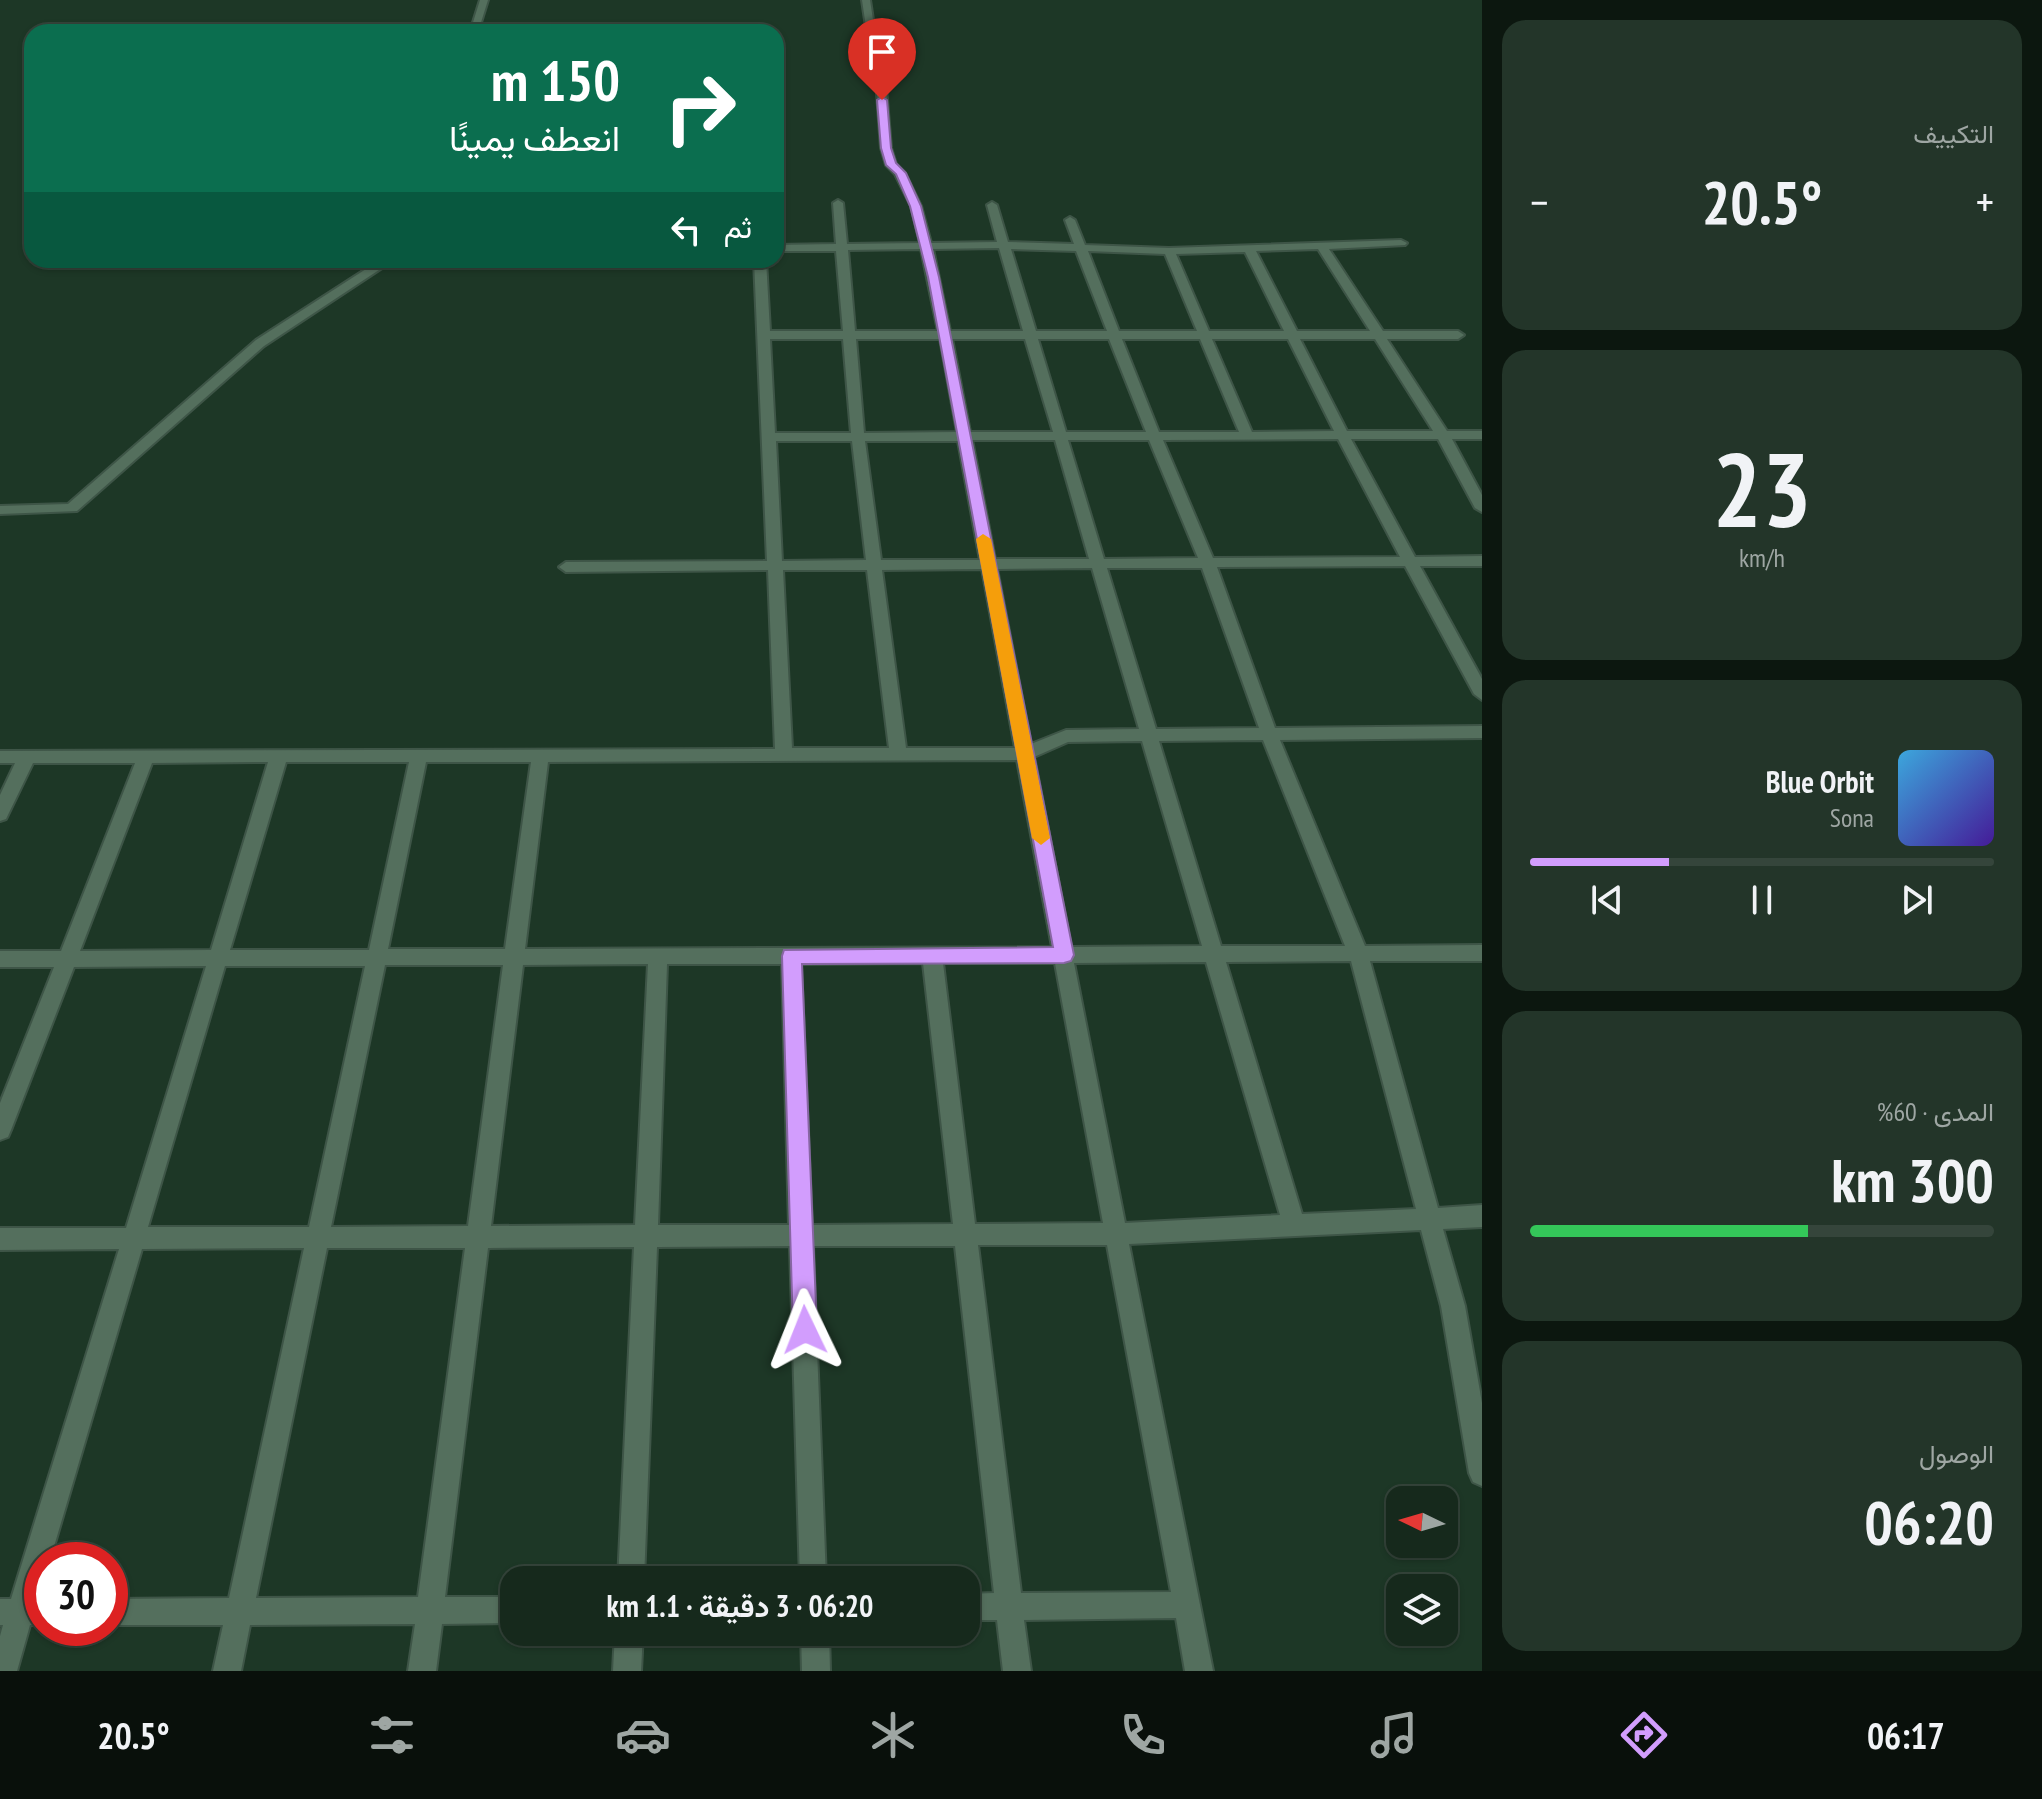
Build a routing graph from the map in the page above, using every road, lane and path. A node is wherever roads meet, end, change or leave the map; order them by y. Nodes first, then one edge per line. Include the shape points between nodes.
1 (484, 0) edge
2 (866, 0) edge
3 (476, 24) edge
4 (838, 203) dead end
5 (992, 205) dead end
6 (1070, 220) dead end
7 (1401, 243) dead end
8 (1005, 245) junction
9 (1322, 246) junction
10 (926, 247) junction
11 (784, 248) edge
12 (842, 248) junction
13 (1081, 248) junction
14 (1249, 248) junction
15 (1169, 251) junction
16 (376, 268) edge
17 (760, 268) edge
18 (1114, 333) junction
19 (1030, 334) junction
20 (1204, 334) junction
21 (1292, 334) junction
22 (1378, 334) junction
23 (764, 335) junction
24 (945, 335) junction
25 (1458, 335) dead end
26 (849, 336) junction
27 (1442, 434) junction
28 (1247, 435) junction
29 (1342, 435) junction
30 (1482, 435) edge
31 (1155, 436) junction
32 (770, 437) junction
33 (858, 438) junction
34 (964, 438) junction
35 (1061, 439) junction
36 (1482, 508) edge
37 (0, 510) edge
38 (1482, 561) edge
39 (988, 562) junction
40 (1411, 562) junction
41 (1208, 564) junction
42 (1100, 565) junction
43 (777, 566) junction
44 (874, 566) junction
45 (566, 567) dead end
46 (1482, 694) edge
47 (1482, 732) edge
48 (1269, 734) junction
49 (1151, 736) junction
50 (898, 754) junction
51 (1025, 754) junction
52 (784, 755) junction
53 (279, 756) junction
54 (419, 756) junction
55 (540, 756) junction
56 (0, 757) edge
57 (27, 757) junction
58 (146, 757) junction
59 (0, 814) edge
60 (1358, 953) junction
61 (1482, 953) edge
62 (1215, 954) junction
63 (932, 955) junction
64 (1064, 955) junction
65 (791, 956) junction
66 (514, 957) junction
67 (658, 957) junction
68 (218, 958) junction
69 (377, 958) junction
70 (0, 959) edge
71 (67, 959) junction
72 (0, 1130) edge
73 (1482, 1216) edge
74 (1429, 1217) junction
75 (1294, 1225) junction
76 (1115, 1234) junction
77 (965, 1235) junction
78 (646, 1236) junction
79 (801, 1236) junction
80 (478, 1237) junction
81 (133, 1238) junction
82 (318, 1238) junction
83 (0, 1239) edge
84 (1482, 1473) edge
85 (632, 1566) edge
86 (813, 1566) edge
87 (1185, 1605) junction
88 (980, 1607) edge
89 (1009, 1607) junction
90 (430, 1610) junction
91 (500, 1610) edge
92 (240, 1611) junction
93 (21, 1612) edge
94 (128, 1612) edge
95 (628, 1646) edge
96 (815, 1646) edge
97 (3, 1671) edge
98 (227, 1671) edge
99 (422, 1671) edge
100 (627, 1671) edge
101 (816, 1671) edge
102 (1017, 1671) edge
103 (1199, 1671) edge

1 - 3 street
2 - 10 street via 878,52 886,148 916,206
4 - 12 street
5 - 8 street
6 - 13 street
7 - 9 street
8 - 10 street
8 - 13 street
8 - 19 street
9 - 14 street
9 - 22 street
10 - 12 street
10 - 24 street
11 - 12 street
12 - 26 street
13 - 15 street
13 - 18 street
14 - 15 street
14 - 21 street
15 - 20 street
16 - 37 street via 260,343 72,508
17 - 23 street
18 - 19 street
18 - 20 street
18 - 31 street
19 - 24 street
19 - 35 street
20 - 21 street
20 - 28 street
21 - 22 street
21 - 29 street
22 - 25 street
22 - 27 street
23 - 26 street
23 - 32 street
24 - 26 street
24 - 34 street
26 - 33 street
27 - 29 street
27 - 30 street
27 - 36 street
28 - 29 street
28 - 31 street
29 - 40 street
31 - 35 street
31 - 41 street
32 - 33 street
32 - 43 street
33 - 34 street
33 - 44 street
34 - 35 street
34 - 39 street
35 - 42 street
38 - 40 street
39 - 42 street
39 - 44 street
39 - 51 street
40 - 41 street
40 - 46 street
41 - 42 street
41 - 48 street
42 - 49 street
43 - 44 street
43 - 45 street
43 - 52 street
44 - 50 street
47 - 48 street
48 - 49 street
48 - 60 street
49 - 51 street via 1066,736
49 - 62 street
50 - 51 street
50 - 52 street
51 - 64 street
52 - 55 street
53 - 54 street
53 - 58 street
53 - 68 street
54 - 55 street
54 - 69 street
55 - 66 street
56 - 57 street
57 - 58 street
57 - 59 street
58 - 71 street
60 - 61 street
60 - 62 street
60 - 74 street
62 - 64 street
62 - 75 street
63 - 64 street
63 - 65 street
63 - 77 street
64 - 76 street
65 - 67 street
65 - 79 street
66 - 67 street
66 - 69 street
66 - 80 street
67 - 78 street
68 - 69 street
68 - 71 street
68 - 81 street
69 - 82 street
70 - 71 street
71 - 72 street
73 - 74 street
74 - 75 street
74 - 84 street via 1453,1306
75 - 76 street
76 - 77 street
76 - 87 street
77 - 79 street
77 - 89 street
78 - 79 street
78 - 80 street
78 - 85 street
79 - 86 street
80 - 82 street
80 - 90 street
81 - 82 street
81 - 83 street
81 - 93 street
82 - 92 street
87 - 89 street
87 - 103 street
88 - 89 street
89 - 102 street
90 - 91 street
90 - 92 street
90 - 99 street
92 - 94 street
92 - 98 street
93 - 97 street
95 - 100 street
96 - 101 street

